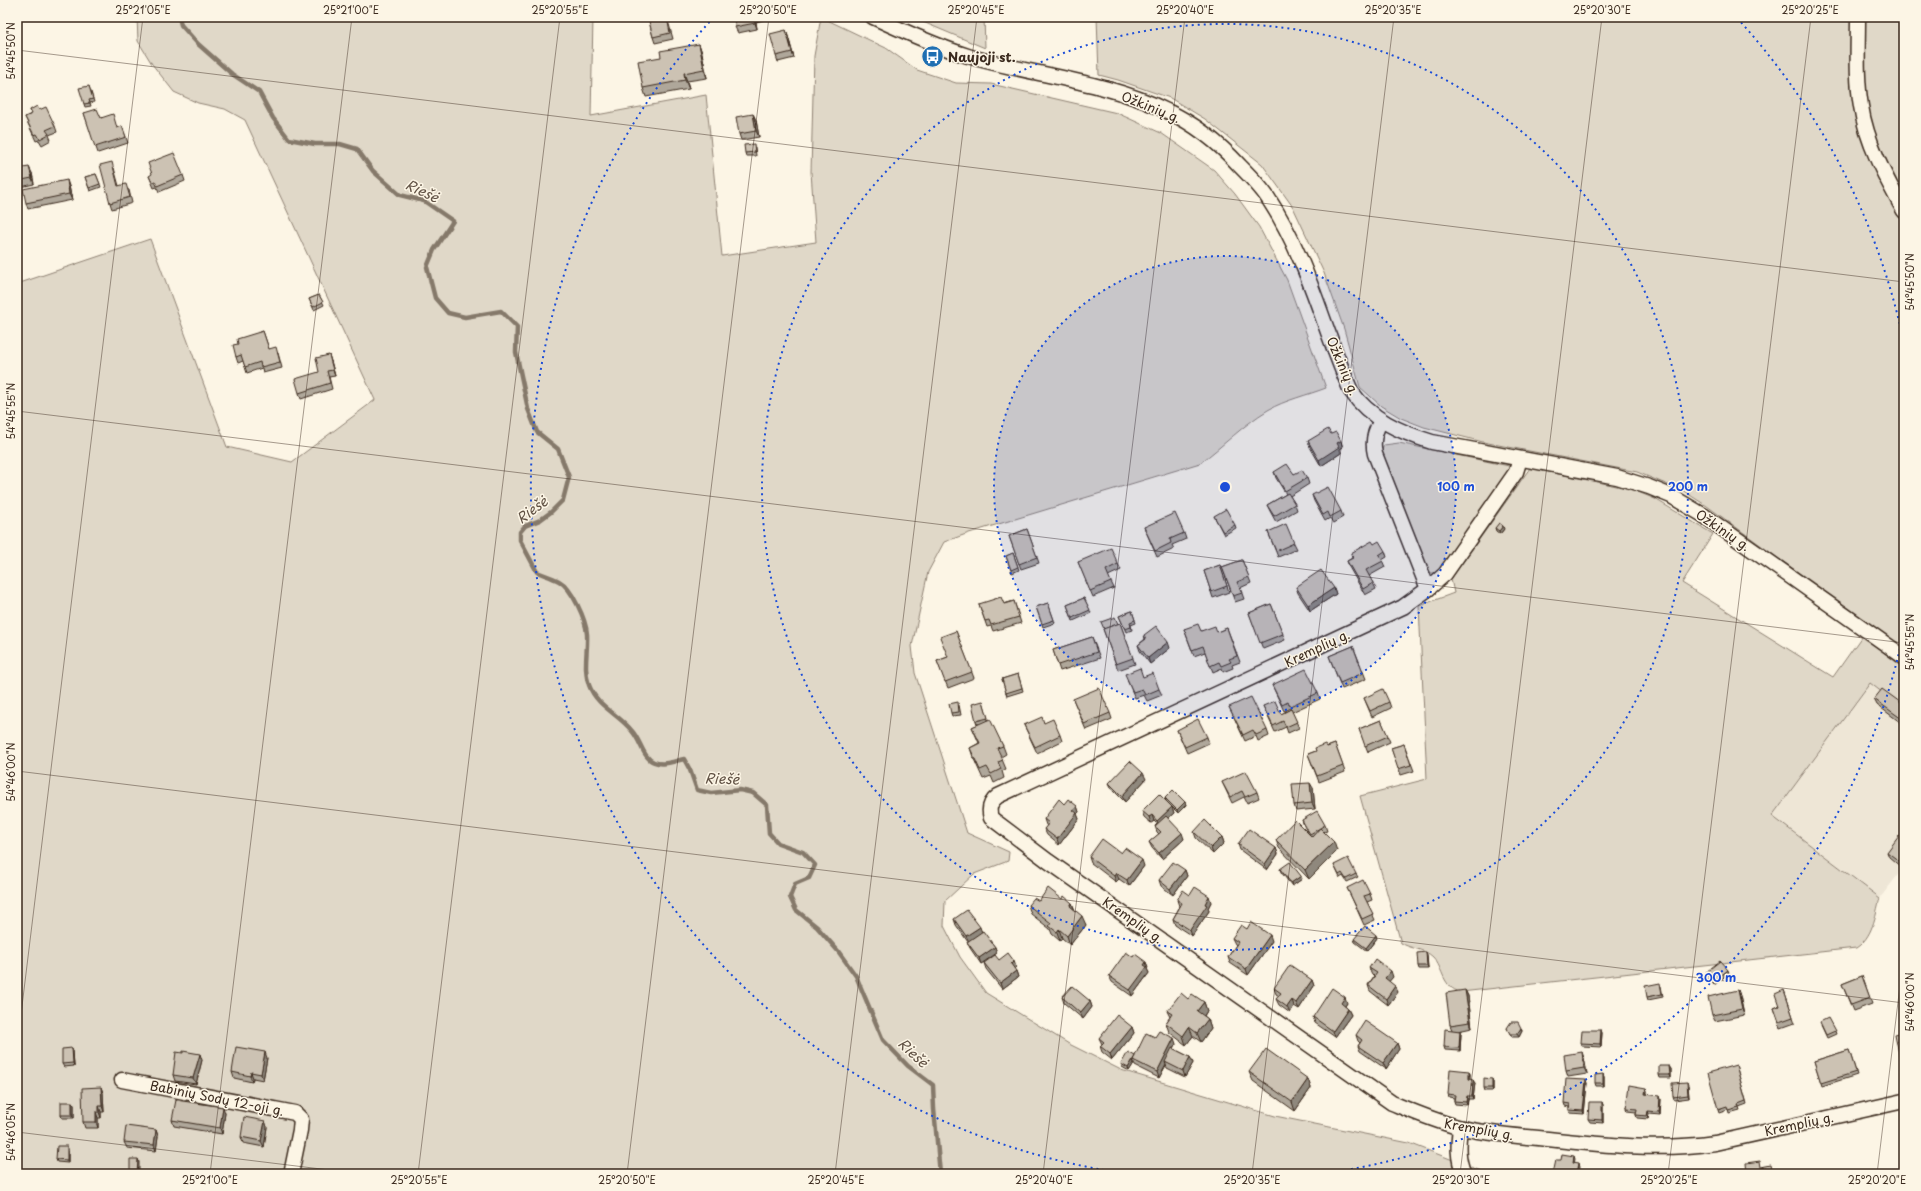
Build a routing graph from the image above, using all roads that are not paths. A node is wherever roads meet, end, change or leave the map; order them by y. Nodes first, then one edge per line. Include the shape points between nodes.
1 (873, 17) edge
2 (1858, 17) edge
3 (1904, 211) edge
4 (1381, 421) junction
5 (1520, 458) junction
6 (1428, 589) junction
7 (1904, 657) edge
8 (122, 1080) dead end
9 (1904, 1101) edge
10 (1460, 1128) junction
11 (291, 1174) edge
12 (1464, 1174) edge

1 - 4 street, Ožkinių g. via 967,56 1141,100 1167,110 1210,138 1227,152 1262,190 1286,227 1309,275 1351,390 1359,402
2 - 3 street via 1857,75 1861,108 1873,148
4 - 5 street, Ožkinių g. via 1412,436 1432,442
4 - 6 street via 1374,436 1374,454
5 - 6 street, Kremplių g. via 1516,472 1482,522 1445,574
5 - 7 street, Ožkinių g. via 1618,477 1671,496 1703,515
6 - 10 street, Kremplių g. via 1403,607 998,796 992,801 989,810 991,818 1048,861 1392,1103 1429,1119
8 - 11 street, Babinių Sodų 12-oji g. via 295,1113 301,1119
9 - 10 street, Kremplių g. via 1688,1147 1608,1145
10 - 12 street via 1459,1164

